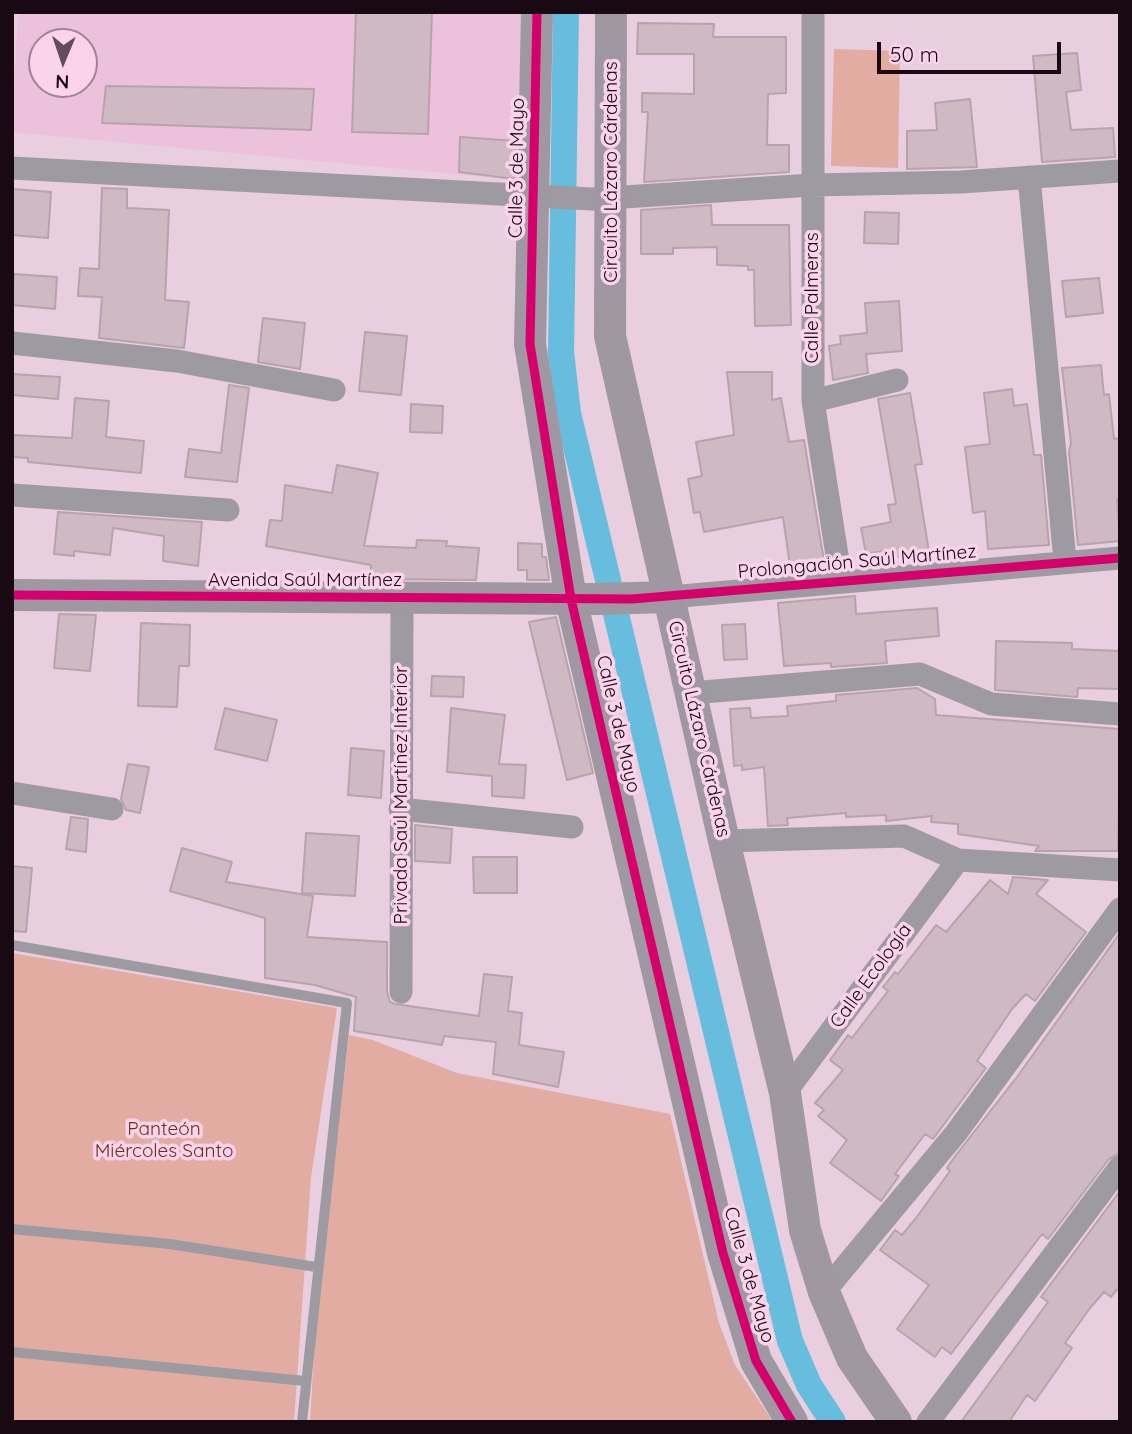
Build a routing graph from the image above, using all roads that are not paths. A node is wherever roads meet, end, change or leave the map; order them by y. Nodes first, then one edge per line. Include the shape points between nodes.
1 (537, 12) edge
2 (611, 12) edge
3 (813, 12) edge
4 (12, 168) edge
5 (1120, 171) edge
6 (1029, 177) junction
7 (812, 185) junction
8 (541, 196) junction
9 (601, 199) junction
10 (12, 343) edge
11 (897, 380) dead end
12 (334, 390) dead end
13 (813, 401) junction
14 (12, 495) edge
15 (228, 510) dead end
16 (1120, 558) edge
17 (1065, 561) junction
18 (841, 581) junction
19 (12, 595) edge
20 (670, 597) junction
21 (402, 598) junction
22 (584, 599) junction
23 (691, 693) junction
24 (1120, 714) edge
25 (12, 793) edge
26 (112, 809) dead end
27 (400, 809) junction
28 (572, 827) dead end
29 (724, 841) junction
30 (957, 860) junction
31 (1120, 870) edge
32 (1120, 909) edge
33 (12, 945) edge
34 (401, 992) dead end
35 (785, 1093) junction
36 (1120, 1167) edge
37 (12, 1229) edge
38 (316, 1267) junction
39 (824, 1292) junction
40 (12, 1352) edge
41 (304, 1381) junction
42 (302, 1422) edge
43 (792, 1422) edge
44 (896, 1422) edge
45 (928, 1422) edge

1 - 8 street, Calle 3 de Mayo
2 - 9 street, Circuito Lázaro Cárdenas
3 - 7 street, Calle Palmeras
4 - 8 street
5 - 6 street
6 - 7 street
6 - 17 street
7 - 9 street
7 - 13 street, Calle Palmeras
8 - 9 street
8 - 22 street, Calle 3 de Mayo via 530,344
9 - 20 street, Circuito Lázaro Cárdenas via 610,335
10 - 12 street via 177,361
11 - 13 street
13 - 18 street, Calle Palmeras
14 - 15 street
16 - 17 street, Prolongación Saúl Martínez
17 - 18 street, Prolongación Saúl Martínez
18 - 20 street, Prolongación Saúl Martínez
19 - 21 street, Avenida Saúl Martínez
20 - 22 street, Prolongación Saúl Martínez
20 - 23 street, Circuito Lázaro Cárdenas
21 - 22 street, Avenida Saúl Martínez
21 - 27 street, Privada Saúl Martínez Interior
22 - 43 street, Calle 3 de Mayo via 723,1253 756,1361
23 - 24 street via 920,674 991,704
23 - 29 street, Circuito Lázaro Cárdenas
25 - 26 street
27 - 28 street
27 - 34 street, Privada Saúl Martínez Interior
29 - 30 street via 904,836
29 - 35 street, Circuito Lázaro Cárdenas
30 - 31 street
30 - 35 street, Calle Ecología
32 - 39 street via 956,1133
33 - 38 lane via 347,1003
35 - 39 street, Circuito Lázaro Cárdenas via 805,1230
36 - 45 street
37 - 38 lane via 170,1244
38 - 41 lane
39 - 44 street, Circuito Lázaro Cárdenas via 852,1358
40 - 41 lane
41 - 42 lane

